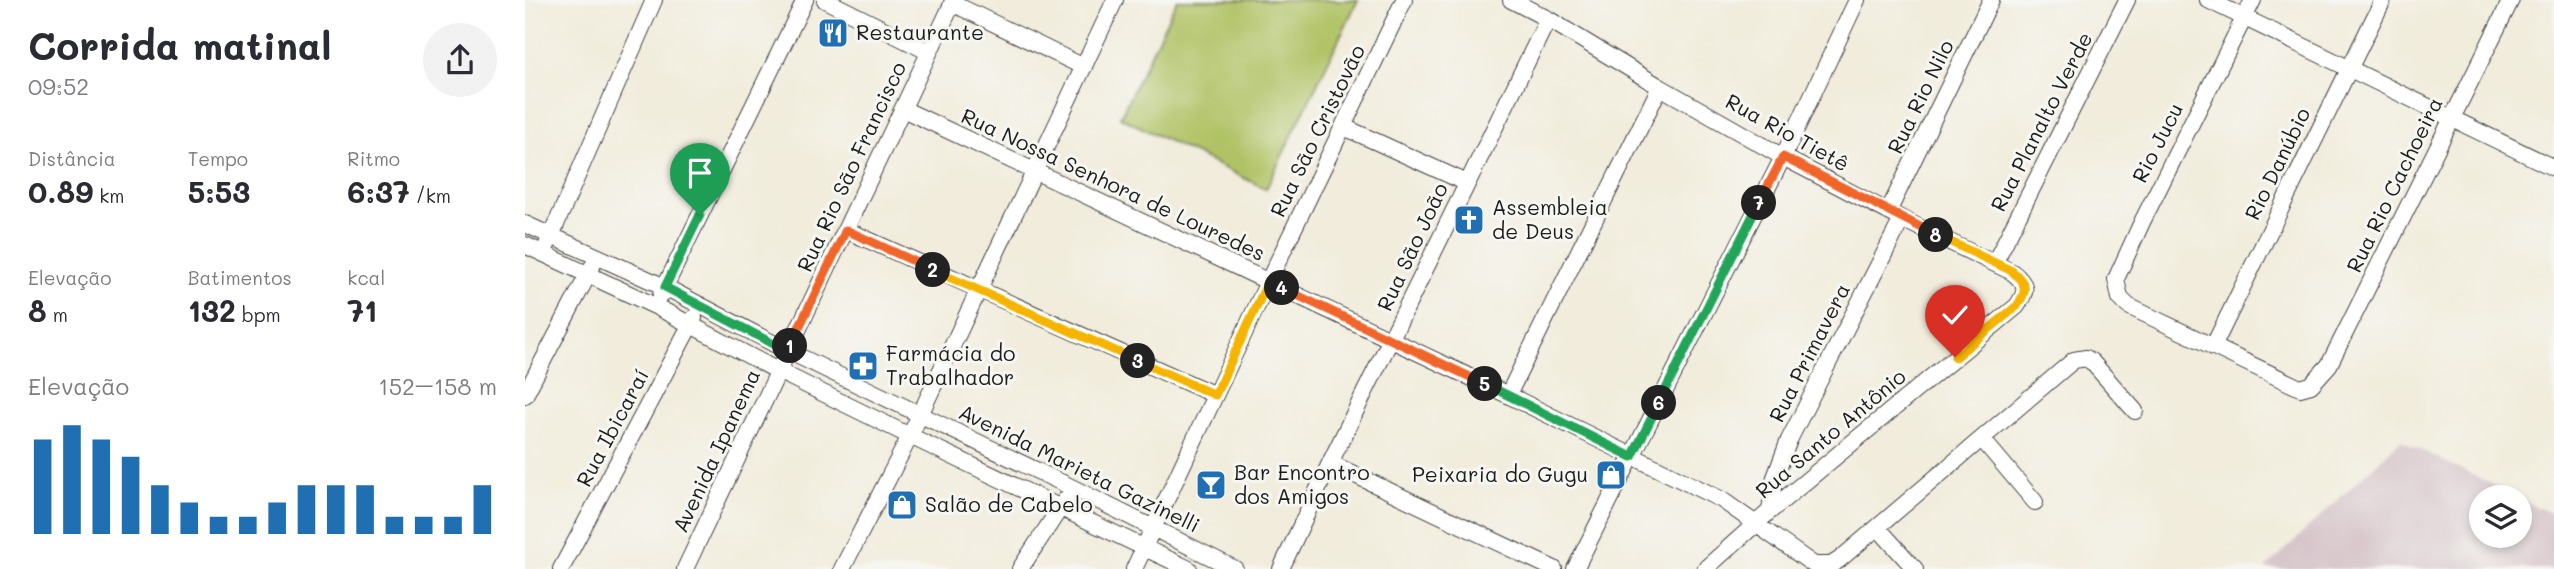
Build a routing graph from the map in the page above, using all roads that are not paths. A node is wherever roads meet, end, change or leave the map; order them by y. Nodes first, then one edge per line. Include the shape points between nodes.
1 (653, 0) edge
2 (805, 0) edge
3 (825, 0) edge
4 (1115, 0) edge
5 (1404, 0) edge
6 (1511, 0) edge
7 (1991, 0) edge
8 (2127, 0) edge
9 (2208, 0) edge
10 (2253, 0) edge
11 (2383, 0) edge
12 (2511, 0) edge
13 (1853, 1) edge
14 (953, 2) edge
15 (2244, 18) junction
16 (1548, 19) junction
17 (929, 52) junction
18 (1084, 67) junction
19 (2348, 68) junction
20 (1660, 87) junction
21 (903, 109) junction
22 (2451, 117) junction
23 (1344, 127) junction
24 (1783, 157) junction
25 (2554, 168) edge
26 (1035, 172) junction
27 (1467, 183) junction
28 (1895, 216) junction
29 (525, 224) edge
30 (846, 230) junction
31 (551, 236) junction
32 (525, 245) edge
33 (543, 253) junction
34 (597, 258) junction
35 (1996, 262) junction
36 (588, 275) junction
37 (1268, 282) junction
38 (665, 287) junction
39 (979, 290) junction
40 (655, 306) junction
41 (699, 306) junction
42 (2017, 306) joint
43 (691, 325) junction
44 (1392, 341) junction
45 (2213, 347) junction
46 (787, 351) junction
47 (778, 371) junction
48 (525, 394) edge
49 (1215, 395) junction
50 (1508, 395) junction
51 (2135, 411) dead end
52 (920, 415) junction
53 (910, 436) junction
54 (1982, 439) junction
55 (1632, 457) junction
56 (1330, 463) junction
57 (1073, 488) junction
58 (2035, 502) dead end
59 (1061, 507) junction
60 (1770, 511) junction
61 (1757, 523) junction
62 (1154, 528) junction
63 (1878, 528) junction
64 (1145, 548) junction
65 (561, 569) edge
66 (685, 569) edge
67 (842, 569) edge
68 (1020, 569) edge
69 (1135, 569) edge
70 (1189, 569) edge
71 (1235, 569) edge
72 (1281, 569) edge
73 (1553, 569) edge
74 (1575, 569) edge
75 (1705, 569) edge
76 (1915, 569) edge

1 - 31 street
2 - 38 street
3 - 17 street
4 - 18 street
5 - 23 street, Rua São Cristovão
6 - 16 street, Rua Rio Tietê
7 - 28 street, Rua Rio Nilo
8 - 35 street, Rua Planalto Verde
9 - 15 street
10 - 15 street, Rio Jucu
11 - 19 street, Rio Danúbio
12 - 22 street, Rua Rio Cachoeira
13 - 24 street
14 - 17 street, Rua Rio São Francisco
14 - 18 street
15 - 19 street
15 - 45 street, Rio Jucu via 2116,279 2120,298 2128,306
16 - 20 street, Rua Rio Tietê
16 - 27 street, Rua São João
17 - 21 street, Rua Rio São Francisco
18 - 26 street
19 - 22 street
19 - 45 street, Rio Danúbio
20 - 24 street, Rua Rio Tietê
20 - 50 street
21 - 26 street, Rua Nossa Senhora de Louredes
21 - 30 street, Rua Rio São Francisco
22 - 25 street
22 - 45 street, Rua Rio Cachoeira via 2329,365 2311,385 2301,388
23 - 27 street
23 - 37 street, Rua São Cristovão
24 - 28 street, Rua Rio Tietê
24 - 55 street
26 - 37 street, Rua Nossa Senhora de Louredes
26 - 39 street
27 - 44 street, Rua São João
28 - 35 street, Rua Rio Tietê
28 - 60 street, Rua Primavera via 1789,440 1774,480
29 - 31 street, Avenida Marieta Gazinelli
30 - 39 street
30 - 46 street, Rua Rio São Francisco
31 - 33 street
31 - 34 street, Avenida Marieta Gazinelli
32 - 33 street, Avenida Marieta Gazinelli
33 - 36 street, Avenida Marieta Gazinelli
34 - 36 street
34 - 38 street, Avenida Marieta Gazinelli
35 - 42 street, Rua Rio Tietê via 2021,279 2025,295
36 - 40 street, Avenida Marieta Gazinelli
36 - 48 street
37 - 44 street, Rua Nossa Senhora de Louredes
37 - 49 street, Rua São Cristovão
38 - 40 street
38 - 41 street, Avenida Marieta Gazinelli
39 - 49 street
39 - 52 street
40 - 43 street, Avenida Marieta Gazinelli
41 - 43 street, Rua Ibicaraí
41 - 46 street, Avenida Marieta Gazinelli
42 - 60 street, Rua Santo Antônio
43 - 47 street, Avenida Marieta Gazinelli
43 - 65 street, Rua Ibicaraí
44 - 50 street, Rua Nossa Senhora de Louredes
44 - 56 street, Rua São João
46 - 47 street, Avenida Ipanema
46 - 52 street, Avenida Marieta Gazinelli
47 - 53 street, Avenida Marieta Gazinelli
47 - 66 street, Avenida Ipanema
49 - 62 street, Rua São Cristovão
50 - 55 street, Rua Nossa Senhora de Louredes
51 - 54 street via 2092,362 2079,358
52 - 53 street
52 - 57 street, Avenida Marieta Gazinelli
53 - 59 street, Avenida Marieta Gazinelli
53 - 67 street
54 - 58 street
54 - 63 street
55 - 61 street, Rua Nossa Senhora de Louredes via 1722,500
55 - 74 street
56 - 72 street, Rua São João
56 - 73 street
57 - 59 street
57 - 62 street, Avenida Marieta Gazinelli
59 - 64 street, Avenida Marieta Gazinelli
59 - 68 street
60 - 61 street, Rua Santo Antônio
61 - 63 street, Rua Nossa Senhora de Louredes via 1814,565 1824,566 1839,560
61 - 75 street, Rua Santo Antônio
62 - 64 street, Rua São Cristovão
62 - 71 street, Avenida Marieta Gazinelli
63 - 76 street
64 - 69 street, Rua São Cristovão
64 - 70 street, Avenida Marieta Gazinelli

